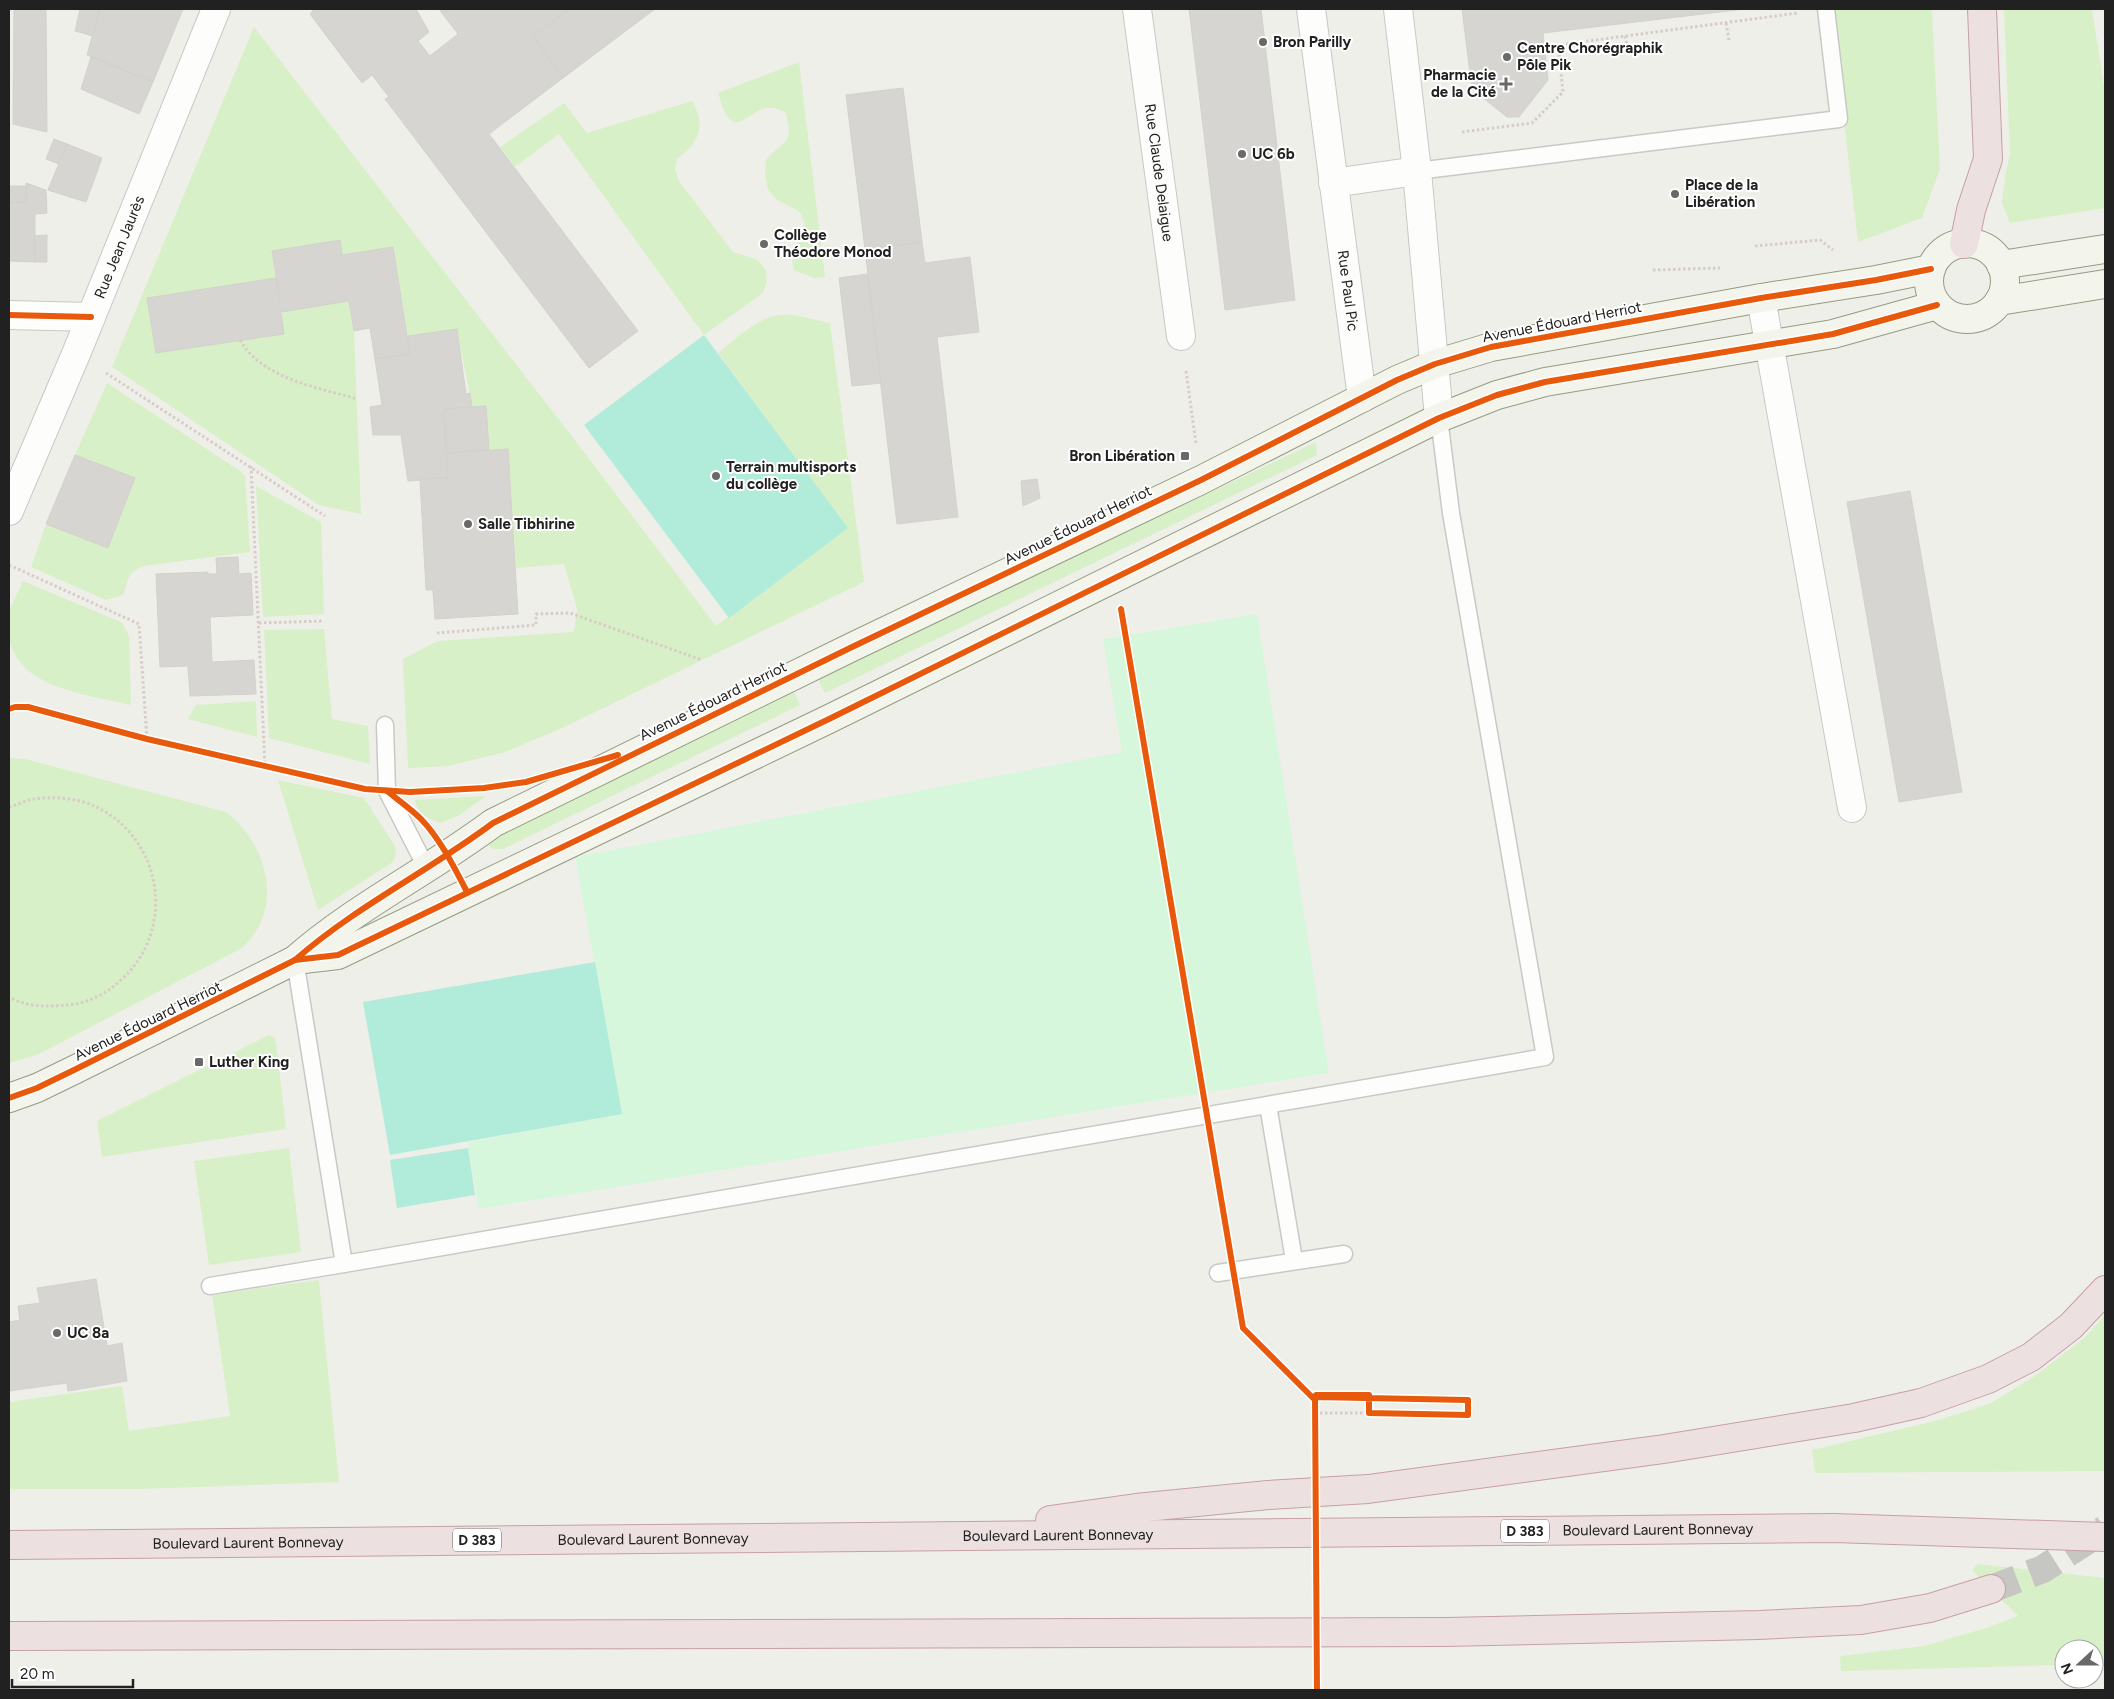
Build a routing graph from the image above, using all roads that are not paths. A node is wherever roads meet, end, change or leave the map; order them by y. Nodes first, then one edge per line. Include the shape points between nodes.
1 (216, 9) edge
2 (1137, 9) edge
3 (1310, 9) edge
4 (1398, 9) edge
5 (1826, 9) edge
6 (1982, 9) edge
7 (1417, 171) junction
8 (1333, 183) junction
9 (1964, 244) junction
10 (2105, 249) edge
11 (2001, 265) junction
12 (1931, 269) junction
13 (2105, 284) edge
14 (1761, 298) junction
15 (1999, 301) junction
16 (1937, 305) junction
17 (9, 315) edge
18 (91, 316) junction
19 (1181, 336) road end
20 (1769, 344) junction
21 (1435, 364) junction
22 (1362, 398) junction
23 (1439, 418) junction
24 (9, 511) edge
25 (385, 725) dead end
26 (1852, 808) dead end
27 (428, 869) junction
28 (295, 960) junction
29 (9, 1098) edge
30 (1268, 1105) junction
31 (1344, 1254) dead end
32 (1294, 1260) junction
33 (344, 1264) junction
34 (1218, 1273) dead end
35 (210, 1286) dead end
36 (2105, 1290) edge
37 (944, 1535) junction
38 (2097, 1536) edge
39 (9, 1545) edge
40 (1991, 1589) tunnel mouth
41 (9, 1636) edge

1 - 18 street, Rue Jean Jaurès
2 - 19 street, Rue Claude Delaigue
3 - 8 street, Rue Paul Pic
4 - 7 street
5 - 7 lane via 1839,119
6 - 9 highway via 1988,159 1971,210
7 - 8 street
7 - 21 street
8 - 22 street, Rue Paul Pic
9 - 11 street via 1986,248
9 - 12 street via 1944,251
10 - 11 street
11 - 15 street via 2005,277
12 - 14 street, Avenue Édouard Herriot
12 - 16 street via 1931,294
13 - 15 street
14 - 20 street
14 - 21 street, Avenue Édouard Herriot via 1491,347
15 - 16 street via 1992,311 1969,319 1957,318
16 - 20 street, Avenue Édouard Herriot via 1833,334
17 - 18 street
18 - 24 street, Rue Jean Jaurès
20 - 23 street, Avenue Édouard Herriot via 1545,382 1497,395
20 - 26 street
21 - 22 street, Avenue Édouard Herriot
21 - 23 street
22 - 27 street, Avenue Édouard Herriot via 1201,480 493,823
23 - 28 street, Avenue Édouard Herriot via 806,730 338,955
23 - 30 lane via 1451,513 1545,1057
25 - 27 lane via 387,791
27 - 28 street, Avenue Édouard Herriot via 322,936
28 - 29 street, Avenue Édouard Herriot via 67,1074
28 - 33 lane
30 - 32 lane
30 - 33 lane
31 - 32 lane
32 - 34 lane
33 - 35 lane
36 - 37 highway via 2071,1326 2031,1357 1988,1379 1921,1403 1854,1418 1664,1449 1368,1489 1136,1508
37 - 38 highway, Boulevard Laurent Bonnevay / D 383 via 1824,1528
37 - 39 highway, Boulevard Laurent Bonnevay / D 383
40 - 41 highway via 1930,1608 1861,1620 1759,1626 1446,1632

